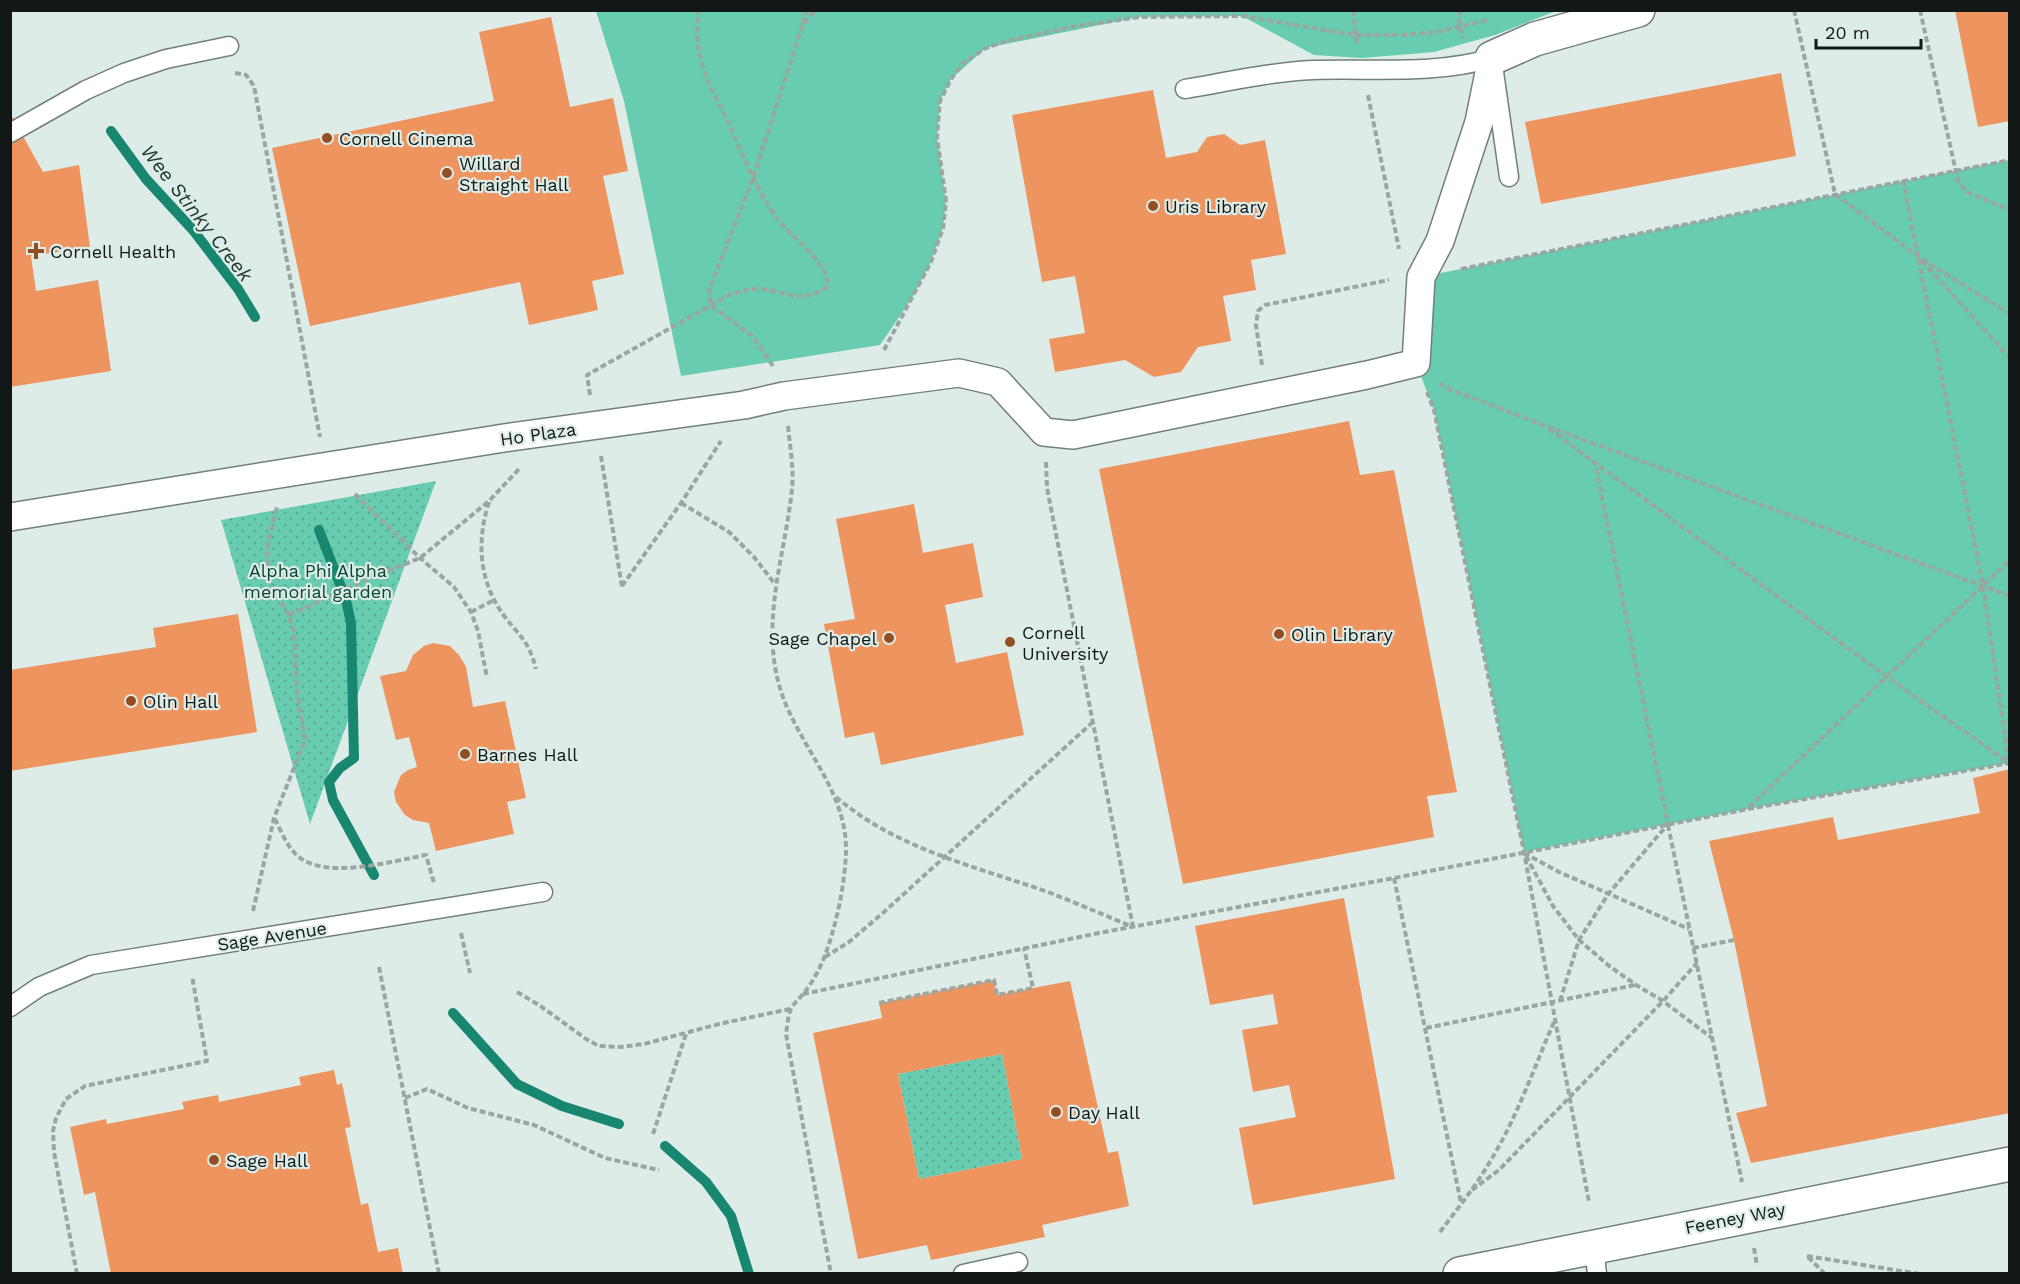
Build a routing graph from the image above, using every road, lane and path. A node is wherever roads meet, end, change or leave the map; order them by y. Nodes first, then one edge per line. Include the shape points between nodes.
1 (698, 10) edge
2 (806, 10) edge
3 (815, 10) edge
4 (1353, 10) edge
5 (1638, 10) edge
6 (1794, 10) edge
7 (1920, 10) edge
8 (1460, 12) edge
9 (1495, 18) dead end
10 (1460, 26) junction
11 (802, 27) junction
12 (1356, 35) junction
13 (230, 45) joint
14 (1492, 58) junction
15 (1362, 69) junction
16 (1185, 88) dead end
17 (10, 133) edge
18 (2010, 160) edge
19 (1955, 171) junction
20 (1509, 177) dead end
21 (753, 178) junction
22 (1903, 180) junction
23 (1834, 194) junction
24 (2010, 210) edge
25 (1917, 256) junction
26 (1421, 277) junction
27 (711, 305) junction
28 (2010, 314) edge
29 (2010, 358) edge
30 (1416, 363) junction
31 (866, 386) junction
32 (784, 396) junction
33 (1266, 396) junction
34 (744, 405) junction
35 (1544, 425) junction
36 (596, 426) junction
37 (554, 432) junction
38 (1044, 432) junction
39 (1595, 463) junction
40 (326, 466) junction
41 (489, 501) junction
42 (681, 503) junction
43 (10, 517) edge
44 (276, 518) dead end
45 (420, 558) junction
46 (2010, 560) edge
47 (776, 584) junction
48 (1983, 586) junction
49 (2010, 596) edge
50 (494, 600) junction
51 (471, 612) junction
52 (289, 615) junction
53 (536, 669) dead end
54 (1886, 676) junction
55 (487, 678) dead end
56 (1094, 721) junction
57 (2009, 764) edge
58 (836, 796) junction
59 (1748, 809) junction
60 (274, 818) junction
61 (1668, 824) junction
62 (1524, 852) junction
63 (943, 857) junction
64 (378, 863) dead end
65 (1394, 878) junction
66 (543, 892) dead end
67 (1609, 893) junction
68 (1133, 927) junction
69 (1689, 929) junction
70 (250, 939) junction
71 (1579, 940) junction
72 (1734, 940) dead end
73 (1024, 948) junction
74 (1693, 948) junction
75 (187, 949) junction
76 (824, 958) junction
77 (1697, 963) junction
78 (379, 967) dead end
79 (1636, 985) junction
80 (517, 992) dead end
81 (803, 994) junction
82 (1560, 1001) junction
83 (1664, 1001) junction
84 (879, 1003) dead end
85 (1550, 1003) junction
86 (10, 1007) edge
87 (790, 1009) junction
88 (1555, 1021) junction
89 (1426, 1028) junction
90 (686, 1033) junction
91 (1712, 1039) junction
92 (405, 1098) junction
93 (1569, 1099) junction
94 (653, 1134) dead end
95 (2010, 1164) edge
96 (659, 1170) dead end
97 (1472, 1190) junction
98 (1589, 1202) dead end
99 (1461, 1203) junction
100 (1749, 1215) junction
101 (1440, 1232) dead end
102 (1596, 1260) edge
103 (1018, 1262) dead end
104 (77, 1274) edge
105 (440, 1274) edge
106 (831, 1274) edge
107 (963, 1274) edge
108 (1460, 1274) edge
109 (1825, 1274) edge
110 (1920, 1274) edge

1 - 21 path via 703,68
2 - 11 path
3 - 11 path
4 - 12 path
5 - 14 street via 1535,39
6 - 23 path
7 - 19 path
8 - 10 path
9 - 10 path
10 - 12 path via 1437,32
11 - 21 path
12 - 15 path
12 - 31 path via 1242,16 1139,17 1010,40 986,48 963,63 940,101 937,137 946,201 944,228 931,262
13 - 17 lane via 124,73
13 - 40 path via 235,73 246,75 254,86
14 - 15 lane via 1440,67
14 - 20 lane
14 - 26 street via 1479,122 1440,241
15 - 16 lane via 1309,70
15 - 26 path via 1400,252
18 - 19 path
19 - 22 path
19 - 24 path via 1967,192
21 - 27 path via 711,283
21 - 27 path via 781,224 824,269 826,287 799,297 757,289 743,291
22 - 23 path
22 - 25 path
23 - 25 path
23 - 26 path
25 - 28 path
25 - 29 path
25 - 48 path
26 - 30 street
26 - 33 path via 1386,280 1265,305 1258,311 1256,325
27 - 32 path via 753,336 773,366
27 - 36 path via 587,375
30 - 33 street
30 - 35 path via 1446,388
30 - 62 path via 1434,410
31 - 32 street, Ho Plaza
31 - 38 street, Ho Plaza via 959,374 998,382
32 - 34 street, Ho Plaza
32 - 47 path via 792,487
33 - 38 street via 1073,435
34 - 36 street, Ho Plaza
34 - 42 path
35 - 39 path
35 - 48 path
36 - 37 street, Ho Plaza
36 - 42 path via 622,587
37 - 40 street, Ho Plaza
37 - 41 path
38 - 56 path via 1047,488
39 - 54 path
39 - 61 path
40 - 43 street, Ho Plaza
40 - 45 path
41 - 45 path
41 - 50 path via 480,540 485,578
42 - 47 path via 729,532
44 - 52 path via 267,549 268,576
45 - 51 path via 454,587
45 - 52 path
46 - 48 path
47 - 58 path via 773,651 780,689
48 - 49 path
48 - 54 path
48 - 57 path
50 - 51 path
50 - 53 path via 531,651
51 - 55 path
52 - 60 path via 305,741
54 - 57 path
54 - 59 path
56 - 63 path
56 - 68 path
57 - 59 path
58 - 63 path via 879,827
58 - 76 path via 845,860
59 - 61 path
60 - 64 path via 301,859 332,868
60 - 70 path
61 - 62 path
61 - 67 path
61 - 69 path
62 - 65 path
62 - 67 path
62 - 71 path via 1553,906
62 - 85 path
63 - 68 path
63 - 76 path via 867,927
65 - 68 path
65 - 89 path
66 - 70 lane, Sage Avenue
67 - 69 path
67 - 71 path
68 - 73 path
69 - 74 path
70 - 75 lane, Sage Avenue
71 - 79 path
71 - 82 path
72 - 74 path
73 - 81 path
73 - 84 path via 1033,988 997,995 994,981
74 - 77 path
75 - 86 lane, Sage Avenue via 91,965 39,987
75 - 104 path via 207,1061 85,1086 66,1099 56,1118 54,1152
76 - 81 path
77 - 83 path
77 - 91 path
78 - 92 path
79 - 82 path
79 - 83 path
80 - 90 path via 599,1046 621,1047
81 - 87 path
82 - 85 path
83 - 91 path
83 - 93 path
85 - 88 path
85 - 89 path
87 - 90 path
87 - 106 path via 786,1034
88 - 93 path
88 - 97 path via 1515,1112
89 - 99 path
90 - 94 path
91 - 100 path
92 - 96 path via 427,1089 468,1108 534,1125 605,1158
92 - 105 path
93 - 97 path via 1499,1170
93 - 98 path
95 - 100 street, Feeney Way
97 - 99 path
99 - 101 path
100 - 102 street, Feeney Way
102 - 108 street, Feeney Way
103 - 107 lane
109 - 110 path via 1807,1256

